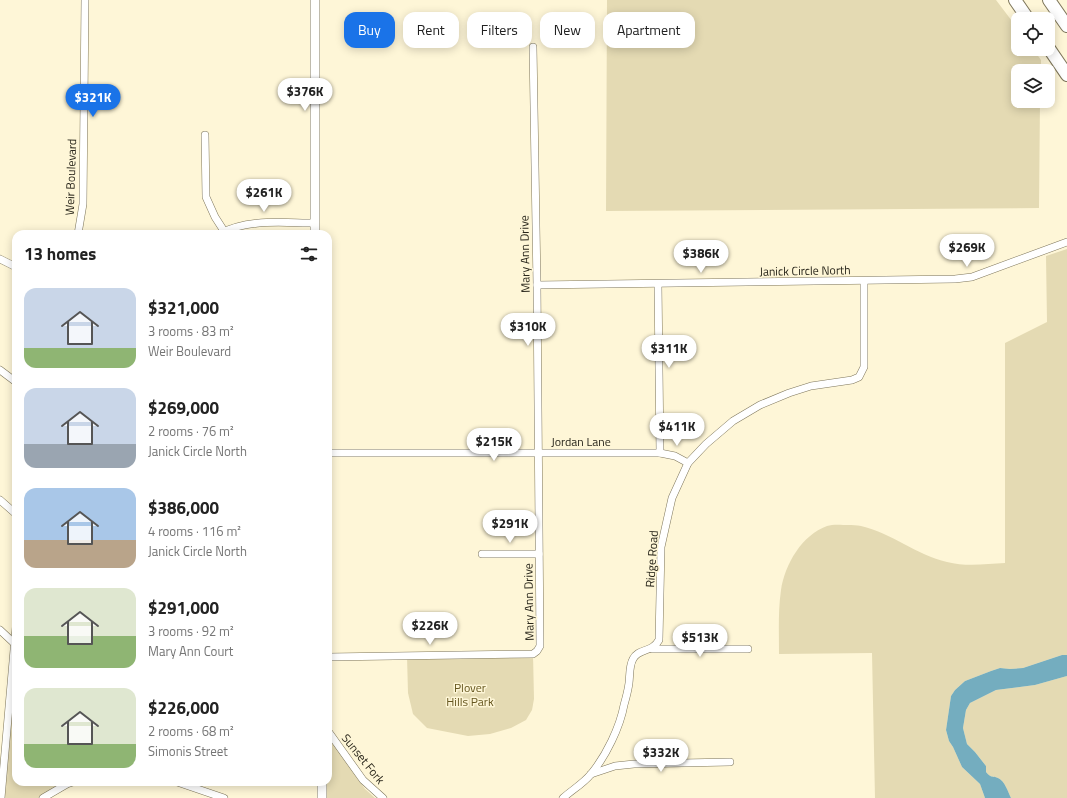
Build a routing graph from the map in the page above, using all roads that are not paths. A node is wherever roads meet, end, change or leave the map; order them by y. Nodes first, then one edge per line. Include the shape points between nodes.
1 (85, 0) edge
2 (315, 0) edge
3 (1015, 0) edge
4 (1049, 0) edge
5 (1023, 12) edge
6 (1067, 26) edge
7 (533, 47) dead end
8 (1054, 56) edge
9 (1067, 74) edge
10 (205, 136) dead end
11 (315, 223) junction
12 (79, 230) edge
13 (221, 230) edge
14 (229, 230) edge
15 (315, 230) edge
16 (1067, 242) edge
17 (0, 260) edge
18 (12, 265) edge
19 (864, 281) junction
20 (658, 284) junction
21 (537, 285) junction
22 (0, 370) edge
23 (12, 379) edge
24 (538, 452) junction
25 (332, 453) edge
26 (660, 453) junction
27 (688, 463) junction
28 (0, 500) edge
29 (12, 510) edge
30 (482, 554) dead end
31 (539, 554) junction
32 (0, 630) edge
33 (12, 641) edge
34 (652, 649) junction
35 (748, 649) dead end
36 (332, 657) edge
37 (12, 677) edge
38 (332, 737) edge
39 (730, 762) dead end
40 (591, 774) junction
41 (63, 786) edge
42 (189, 786) edge
43 (322, 786) edge
44 (1, 798) edge
45 (42, 798) edge
46 (224, 798) edge
47 (322, 798) edge
48 (383, 798) edge
49 (563, 798) edge

1 - 12 street, Weir Boulevard via 83,204
2 - 11 street
3 - 5 highway
4 - 6 highway
7 - 21 street, Mary Ann Drive
8 - 9 highway
10 - 13 street via 206,197
11 - 14 street via 265,222
11 - 15 street
16 - 19 street, Janick Circle North via 972,276 938,280
17 - 18 street
19 - 20 street, Janick Circle North
19 - 27 street, Ridge Road via 864,367 858,377 811,386 760,405 733,421
20 - 21 street, Janick Circle North
20 - 26 street
21 - 24 street, Mary Ann Drive
22 - 23 street
24 - 25 street, Jordan Lane
24 - 26 street, Jordan Lane
24 - 31 street, Mary Ann Drive
26 - 27 street, Jordan Lane via 669,454
27 - 34 street, Ridge Road via 672,498 661,547 659,640
28 - 29 street
30 - 31 street
31 - 36 street, Mary Ann Drive via 541,639 540,646 533,654
32 - 33 street
34 - 35 street
34 - 40 street via 634,656 623,713 612,740
37 - 44 street
38 - 48 street, Sunset Fork via 363,780
39 - 40 street via 634,764 615,766
40 - 49 street
41 - 45 street
42 - 46 street
43 - 47 street

